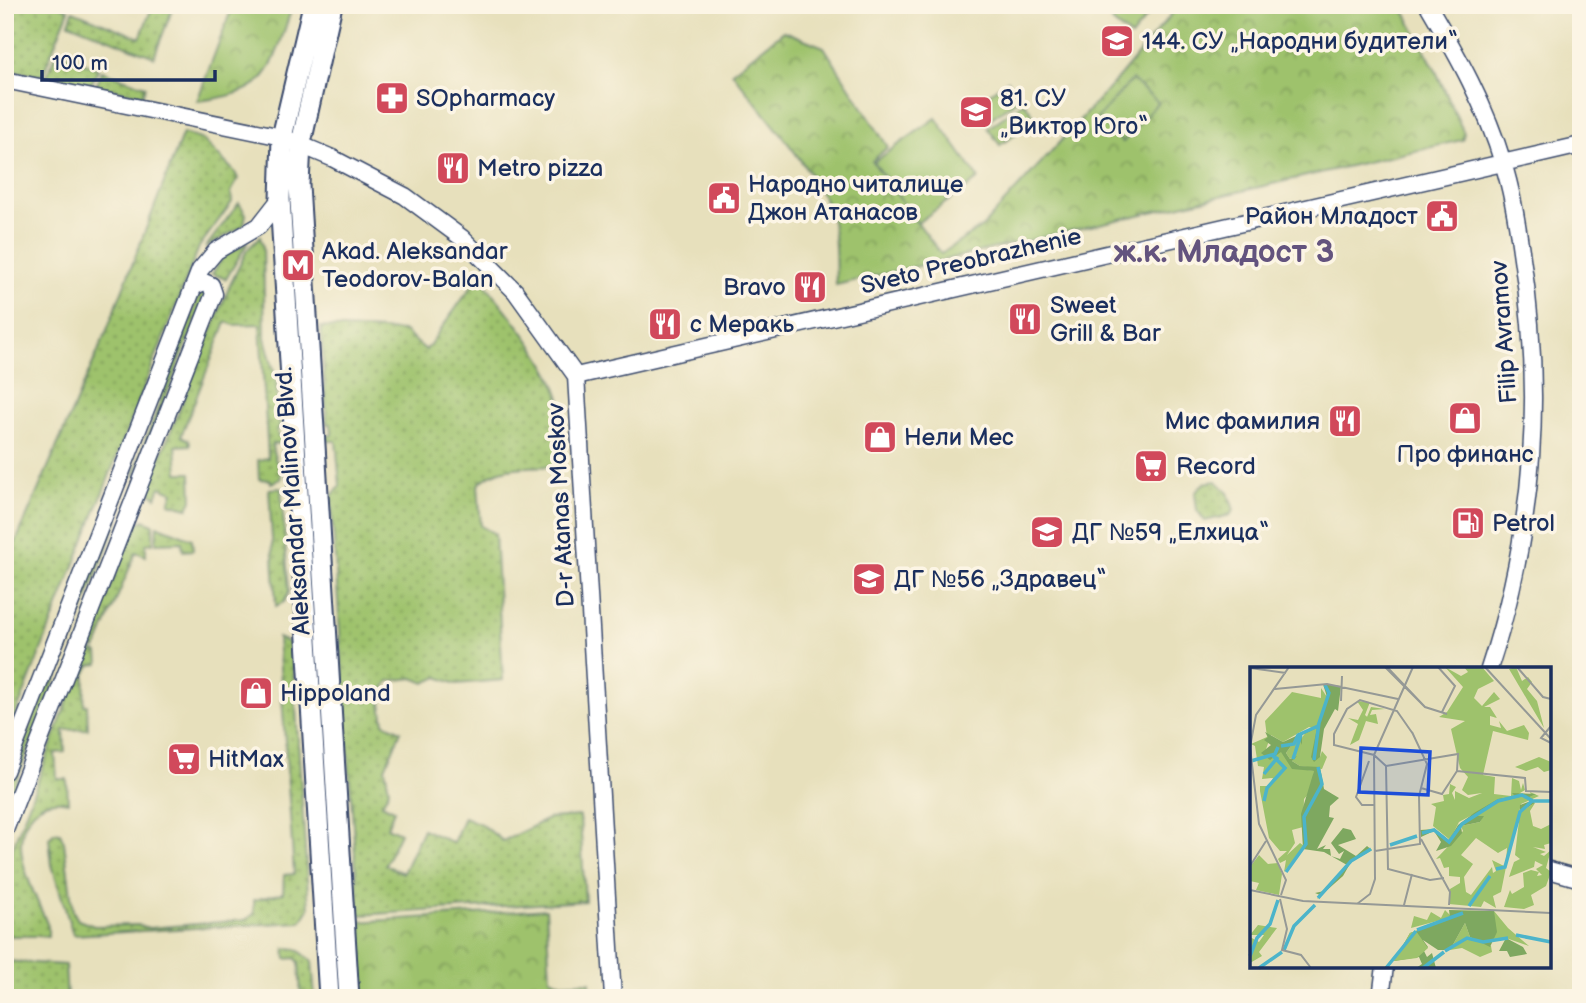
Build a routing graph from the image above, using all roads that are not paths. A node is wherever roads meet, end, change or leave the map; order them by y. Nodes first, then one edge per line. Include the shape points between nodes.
1 (313, 5) edge
2 (332, 5) edge
3 (1428, 5) edge
4 (5, 80) edge
5 (292, 140) junction
6 (1581, 145) edge
7 (1503, 162) junction
8 (279, 199) junction
9 (194, 287) junction
10 (576, 376) junction
11 (1490, 667) edge
12 (5, 771) edge
13 (5, 830) edge
14 (1551, 871) edge
15 (1581, 879) edge
16 (1385, 968) edge
17 (329, 998) edge
18 (349, 998) edge
19 (613, 998) edge
20 (1381, 998) edge

1 - 5 main road, Aleksandar Malinov Blvd.
2 - 5 main road, Aleksandar Malinov Blvd.
3 - 7 street, Filip Avramov via 1477,92
4 - 5 street, D-r Atanas Moskov
5 - 8 main road, Aleksandar Malinov Blvd.
5 - 10 street, D-r Atanas Moskov via 405,196 462,238 515,291
5 - 18 main road, Aleksandar Malinov Blvd. via 299,185
6 - 7 street, Sveto Preobrazhenie
7 - 10 street, Sveto Preobrazhenie
7 - 11 street, Filip Avramov via 1528,292 1534,359 1533,432 1518,568
8 - 9 street via 259,226 210,256
8 - 17 main road, Aleksandar Malinov Blvd.
9 - 12 street
9 - 13 street via 204,282 214,294
10 - 19 street, D-r Atanas Moskov
14 - 15 street
16 - 20 street

